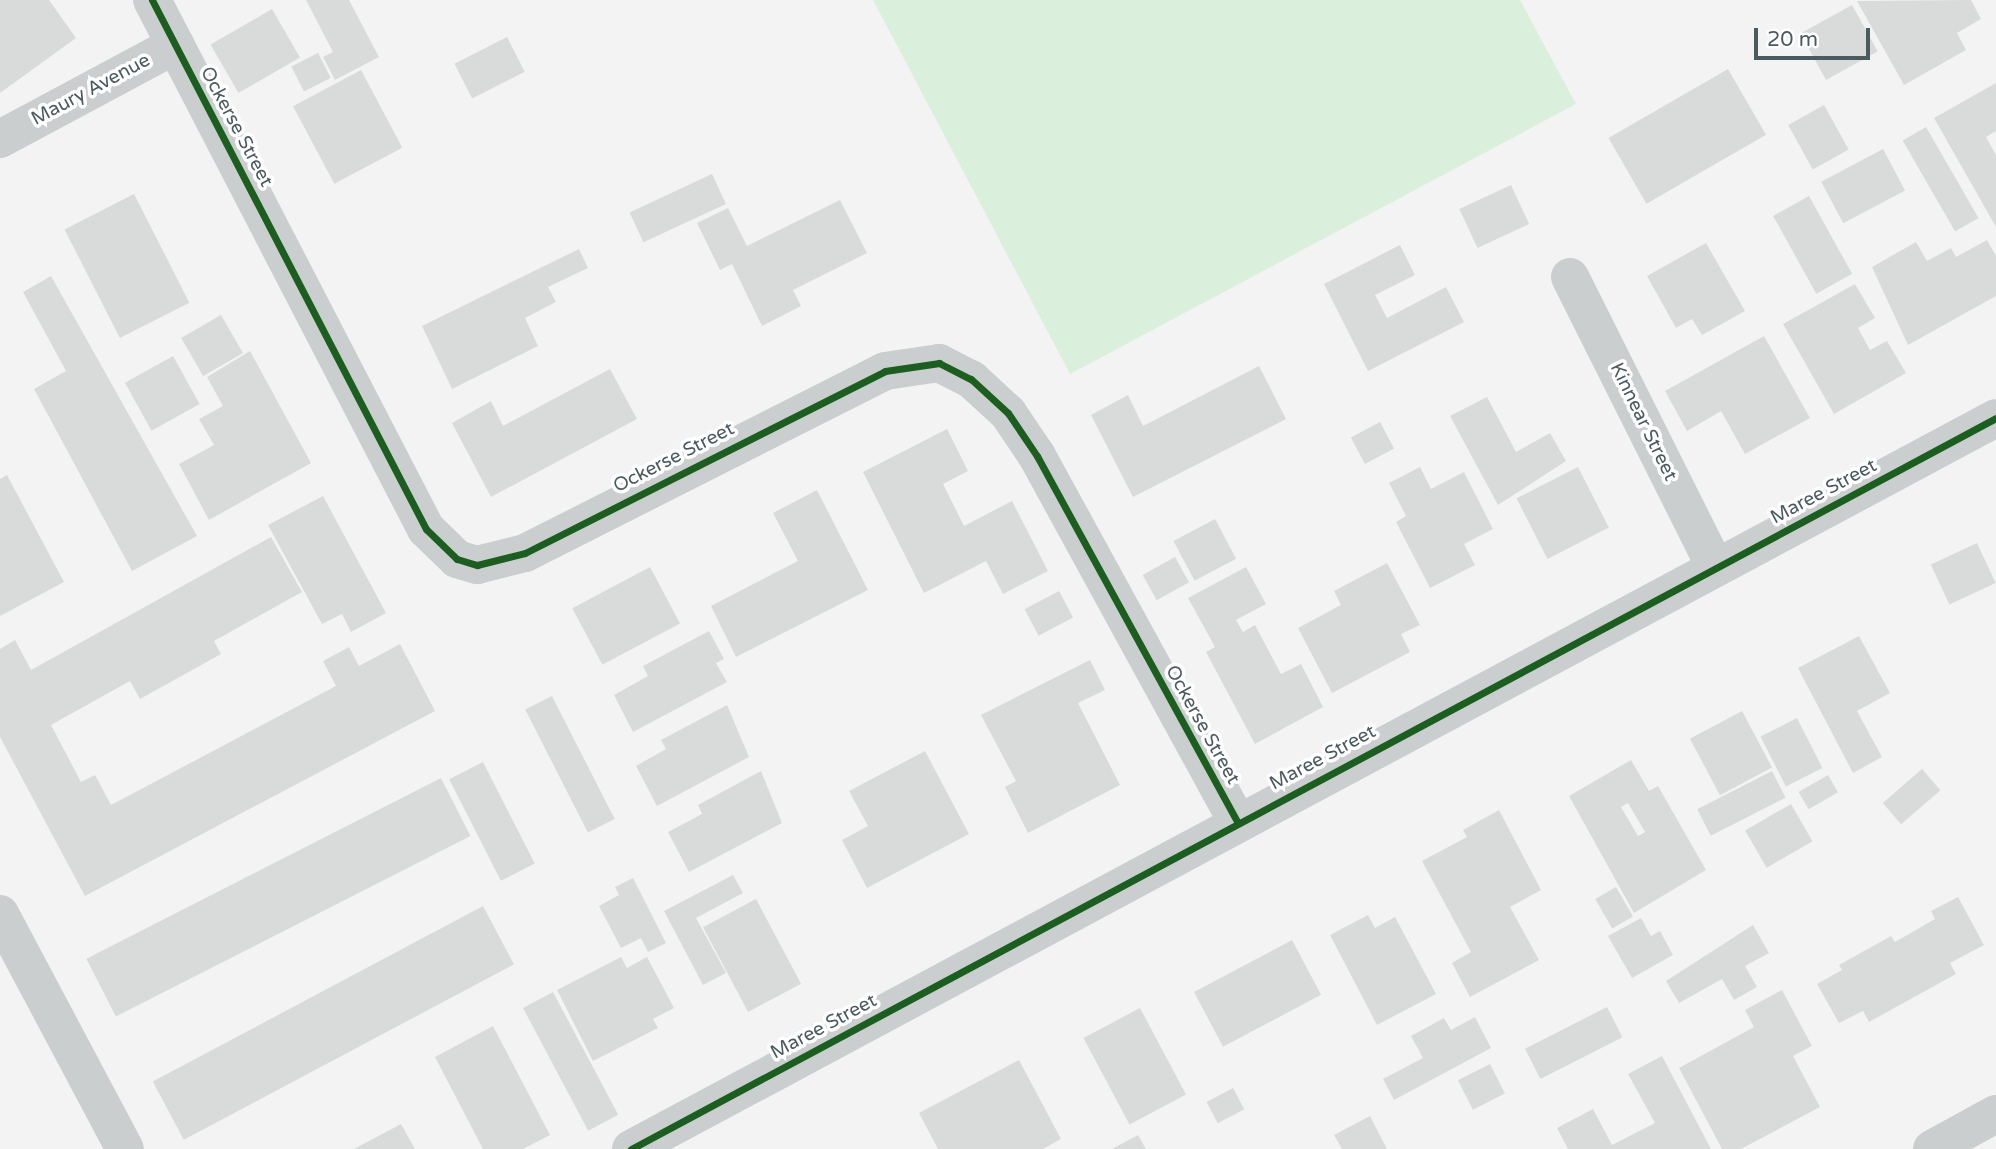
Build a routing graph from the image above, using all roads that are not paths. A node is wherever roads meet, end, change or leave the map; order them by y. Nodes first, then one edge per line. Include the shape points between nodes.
1 (152, 0) edge
2 (175, 45) junction
3 (0, 139) edge
4 (1570, 277) dead end
5 (1996, 418) edge
6 (1715, 567) junction
7 (1237, 821) junction
8 (0, 915) edge
9 (1996, 1114) edge
10 (125, 1149) edge
11 (631, 1149) edge
12 (1932, 1149) edge

1 - 2 street
2 - 3 street, Maury Avenue
2 - 7 street, Ockerse Street via 426,529 457,559 494,564 525,553 885,372 939,363 971,379 1008,413 1037,456
4 - 6 street, Kinnear Street
5 - 6 street, Maree Street
6 - 7 street, Maree Street
7 - 11 street, Maree Street
8 - 10 street
9 - 12 street

